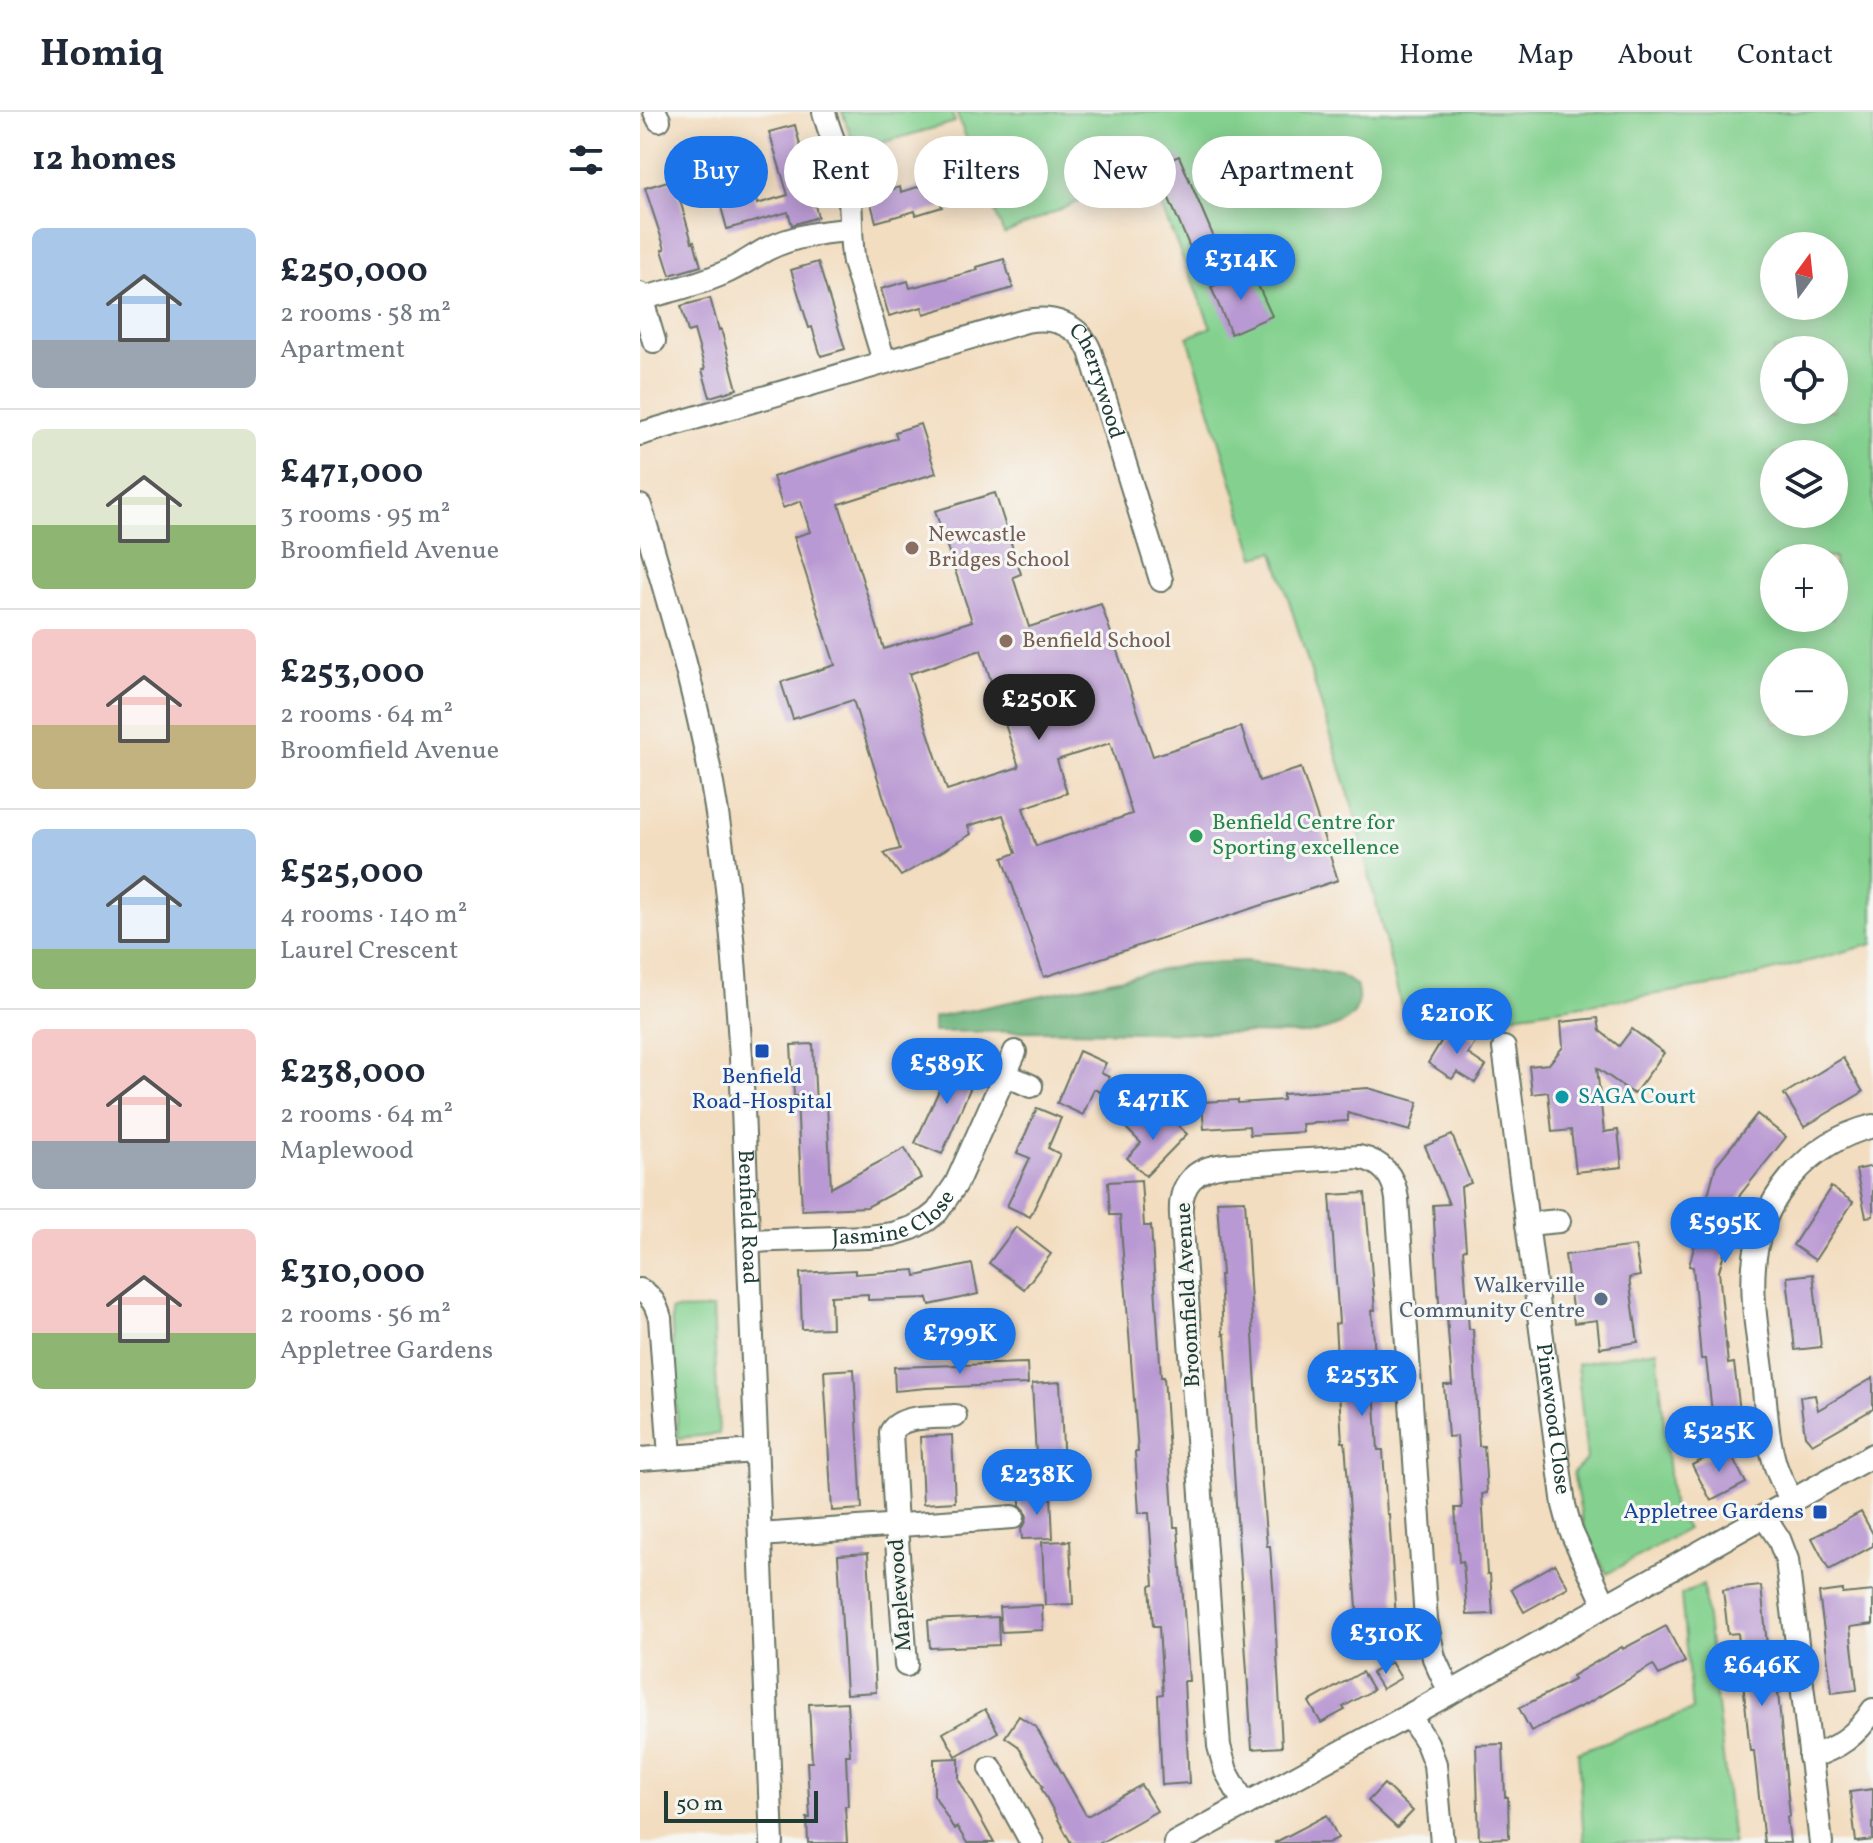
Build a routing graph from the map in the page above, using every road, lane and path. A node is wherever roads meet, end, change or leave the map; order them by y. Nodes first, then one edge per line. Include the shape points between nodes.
1 (824, 112) edge
2 (850, 230) junction
3 (641, 296) edge
4 (654, 341) dead end
5 (884, 361) junction
6 (640, 434) edge
7 (640, 506) edge
8 (1161, 580) dead end
9 (1504, 1048) dead end
10 (1015, 1052) dead end
11 (1006, 1075) junction
12 (1031, 1086) dead end
13 (1873, 1126) edge
14 (1559, 1221) dead end
15 (1527, 1224) junction
16 (749, 1241) junction
17 (640, 1290) edge
18 (955, 1416) dead end
19 (756, 1451) junction
20 (670, 1456) junction
21 (640, 1459) edge
22 (1871, 1462) edge
23 (1792, 1500) junction
24 (1764, 1516) junction
25 (1013, 1517) dead end
26 (896, 1526) junction
27 (760, 1535) junction
28 (1605, 1605) junction
29 (906, 1665) dead end
30 (1450, 1693) junction
31 (1873, 1710) edge
32 (1409, 1715) junction
33 (1810, 1757) junction
34 (991, 1768) dead end
35 (1245, 1805) junction
36 (772, 1843) edge
37 (1032, 1843) edge
38 (1175, 1843) edge
39 (1442, 1843) edge
40 (1821, 1843) edge

1 - 2 street via 848,187
2 - 3 street via 798,237 709,279
2 - 5 street via 854,262
3 - 4 street
5 - 6 street, Cherrywood
5 - 8 street, Cherrywood via 1037,319 1076,330 1090,351
7 - 16 street, Benfield Road via 694,698 722,848 739,1027
9 - 15 street, Pinewood Close
10 - 11 street, Jasmine Close
11 - 12 street
11 - 16 street, Jasmine Close via 956,1184 927,1220 893,1234 868,1237
13 - 23 street via 1829,1144 1792,1175 1766,1217 1757,1247 1754,1299 1771,1445 1777,1472
14 - 15 street
15 - 28 street, Pinewood Close via 1564,1505
16 - 19 street, Benfield Road
17 - 20 street via 655,1302 660,1318
18 - 26 street, Maplewood via 908,1419 895,1425 890,1439
19 - 20 street
19 - 27 street, Benfield Road
20 - 21 street
22 - 23 street
23 - 24 street
24 - 28 street
24 - 33 street via 1787,1560
25 - 26 street, Maplewood
26 - 27 street, Maplewood
26 - 29 street, Maplewood
27 - 36 street, Benfield Road
28 - 30 street
30 - 32 street
30 - 35 street, Broomfield Avenue via 1434,1658 1426,1620 1393,1180 1380,1164 1359,1157 1203,1170 1186,1186 1180,1206 1219,1746
31 - 33 street via 1856,1733
32 - 35 street
32 - 39 street via 1435,1764
33 - 40 street
34 - 37 street
35 - 38 street

